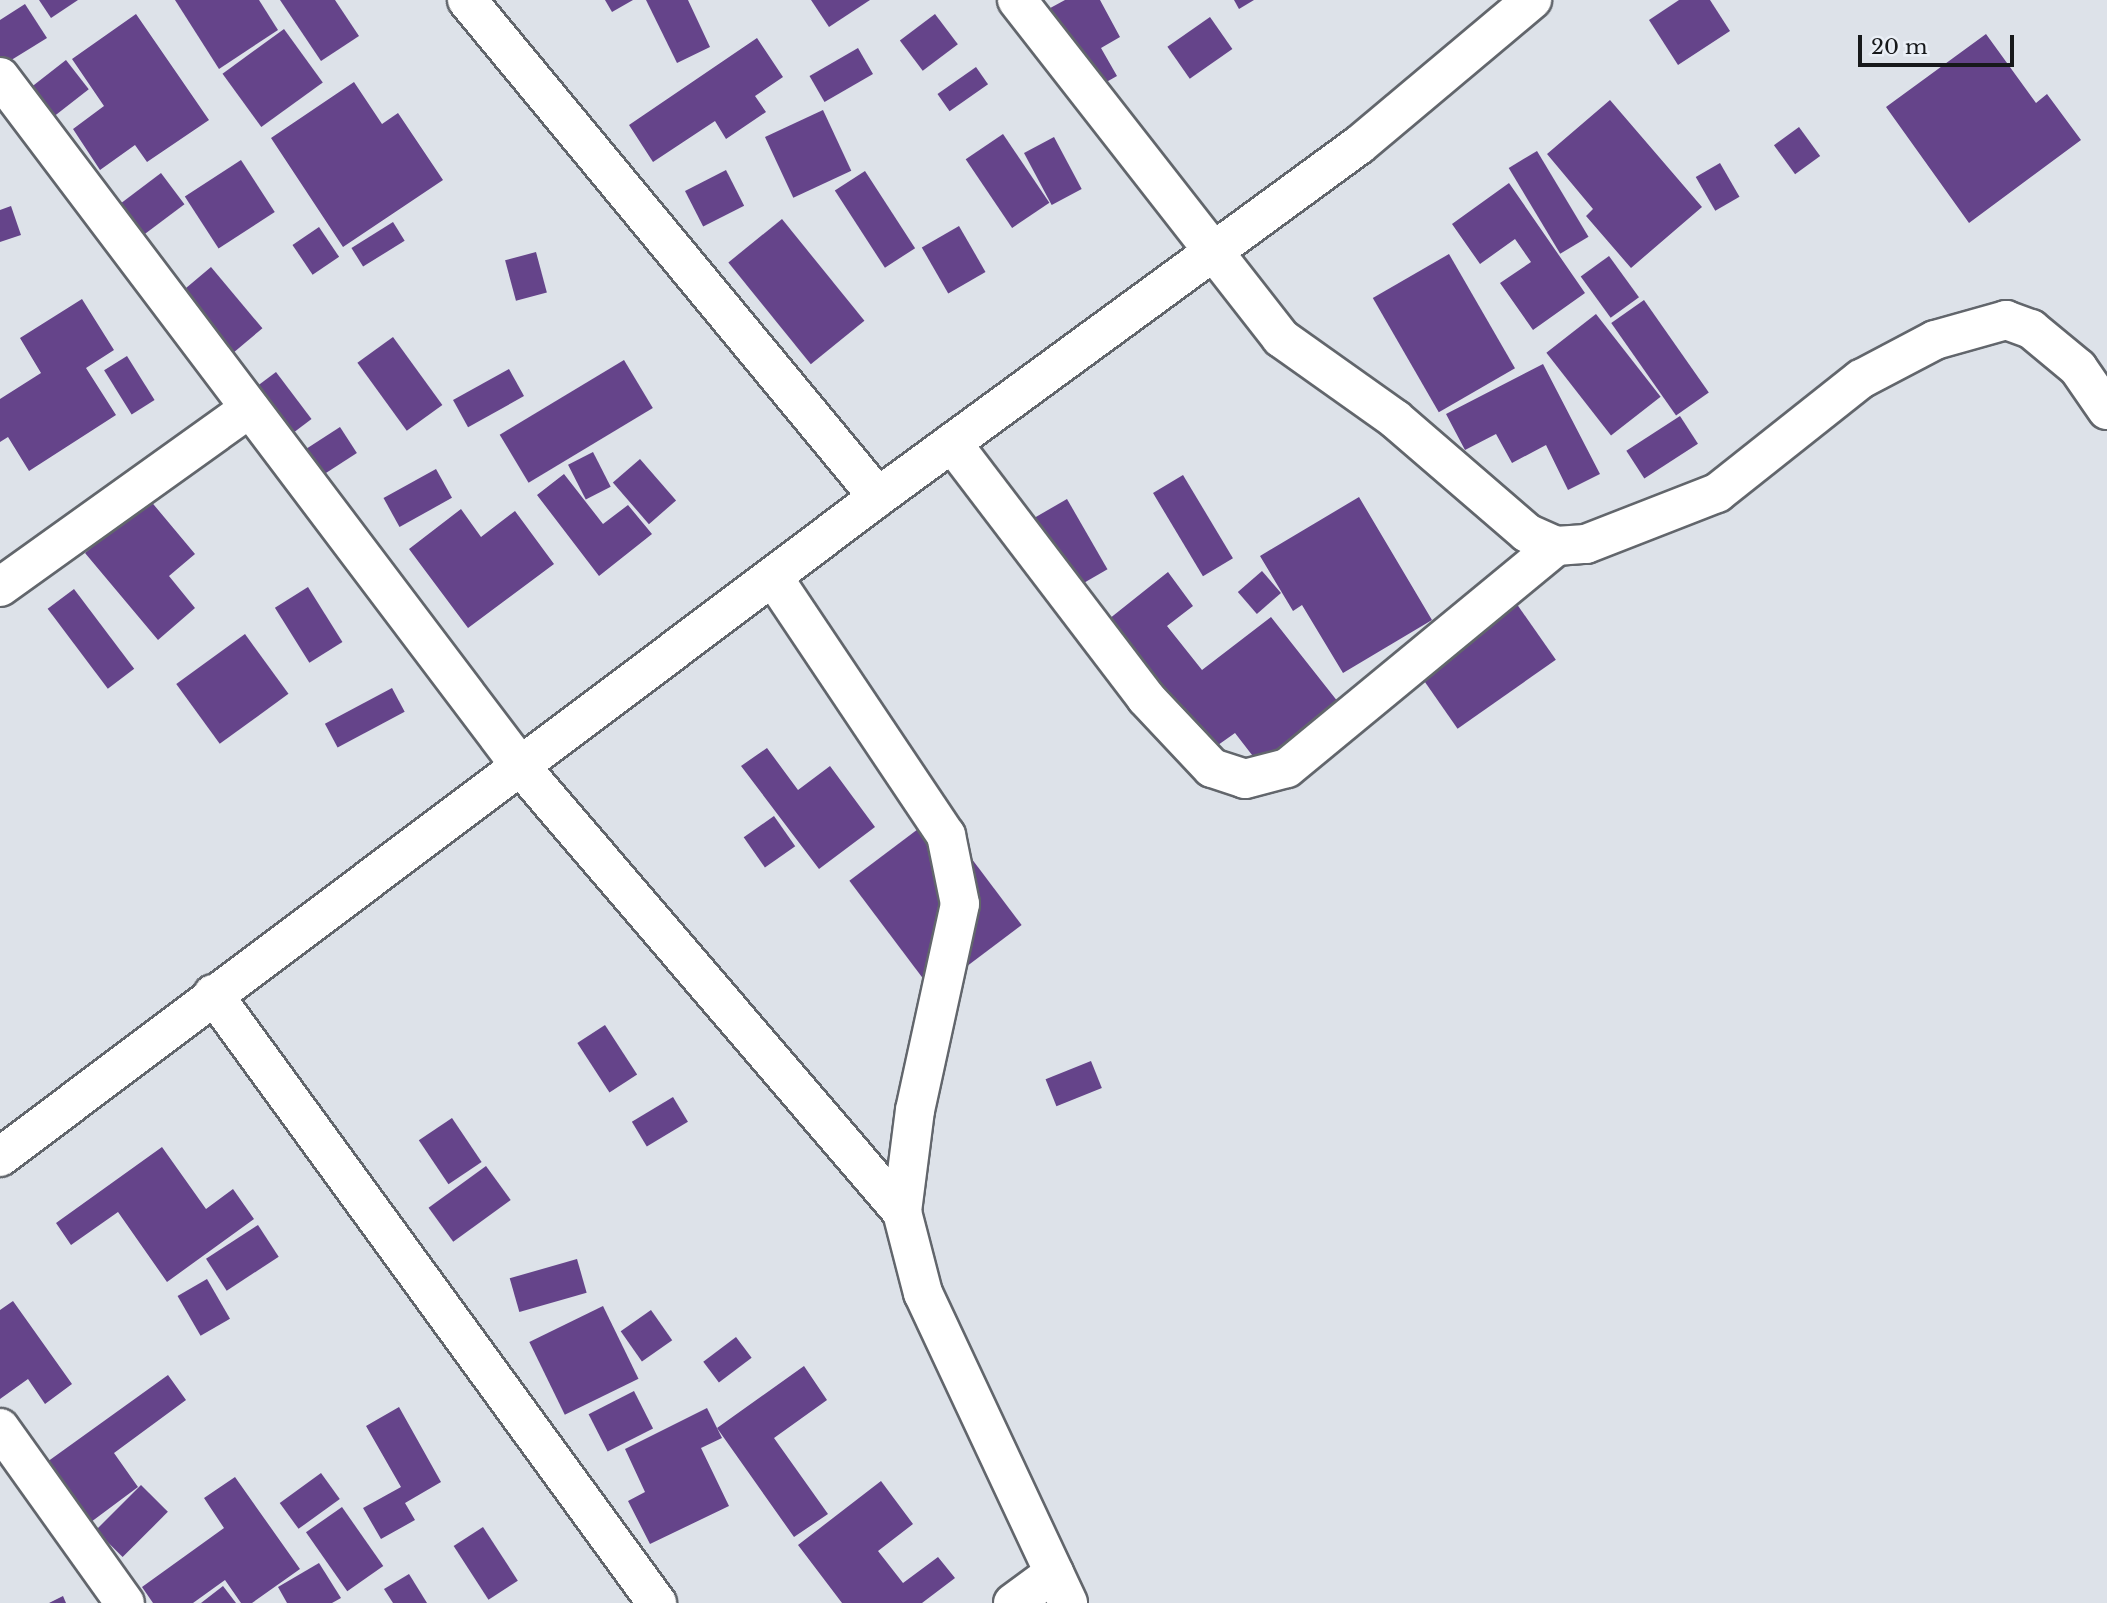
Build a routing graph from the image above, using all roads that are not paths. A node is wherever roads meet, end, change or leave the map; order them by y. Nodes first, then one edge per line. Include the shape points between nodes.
1 (467, 0) edge
2 (1017, 0) edge
3 (1532, 0) edge
4 (0, 78) edge
5 (1216, 248) junction
6 (250, 408) junction
7 (2107, 410) edge
8 (952, 443) junction
9 (878, 497) junction
10 (1556, 546) junction
11 (773, 577) junction
12 (0, 587) edge
13 (521, 767) junction
14 (214, 994) junction
15 (0, 1157) edge
16 (902, 1212) junction
17 (0, 1428) edge
18 (1061, 1588) edge
19 (125, 1603) edge
20 (657, 1603) edge
21 (1013, 1603) edge

1 - 9 street
2 - 5 street
3 - 5 street via 1359,145
4 - 6 street
5 - 8 street
5 - 10 street via 1282,338 1395,419 1527,533
6 - 12 street
6 - 13 street
7 - 10 street via 2078,368 2031,330 2006,320 1936,340 1861,379 1717,493 1586,544
8 - 9 street
8 - 10 street via 1146,698 1212,768 1245,779 1287,768
9 - 11 street
11 - 13 street
11 - 16 street via 946,835 951,858 960,904 915,1110
13 - 14 street
13 - 16 street
14 - 15 street
14 - 20 street
16 - 18 street via 923,1293
17 - 19 street
18 - 21 street

